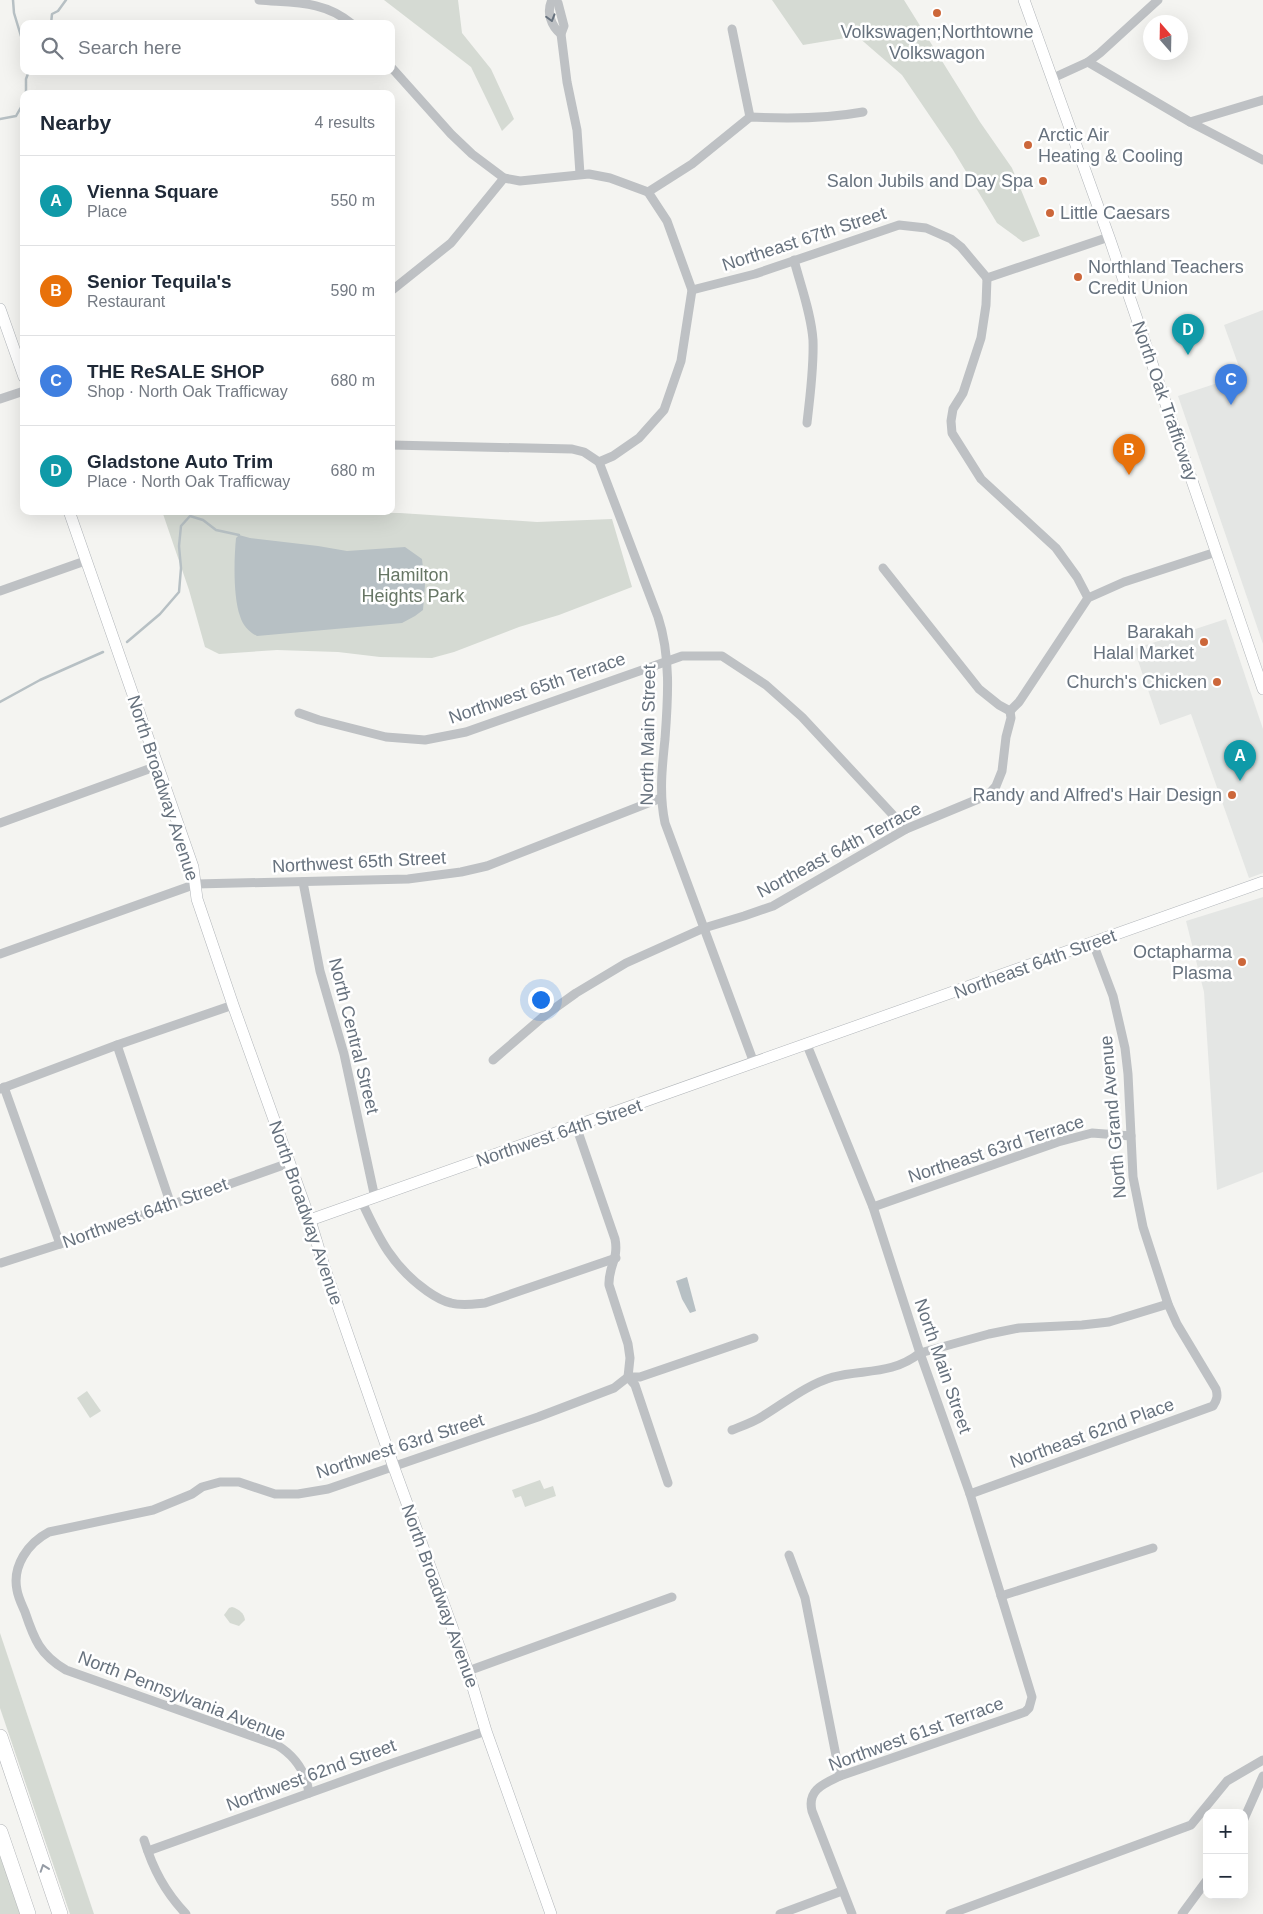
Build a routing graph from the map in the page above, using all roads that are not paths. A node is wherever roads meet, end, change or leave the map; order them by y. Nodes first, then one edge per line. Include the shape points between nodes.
1 (259, 0) edge
2 (553, 0) edge
3 (1024, 0) edge
4 (1158, 0) edge
5 (347, 20) edge
6 (732, 29) dead end
7 (1088, 62) junction
8 (395, 71) edge
9 (1053, 78) junction
10 (1263, 100) edge
11 (863, 112) dead end
12 (750, 117) junction
13 (1190, 122) junction
14 (1263, 160) edge
15 (580, 174) junction
16 (504, 178) junction
17 (648, 192) junction
18 (1109, 237) junction
19 (794, 260) junction
20 (987, 278) junction
21 (395, 288) edge
22 (692, 290) junction
23 (0, 309) edge
24 (20, 366) edge
25 (20, 392) edge
26 (0, 399) edge
27 (807, 423) dead end
28 (395, 445) edge
29 (599, 462) junction
30 (70, 515) edge
31 (1216, 552) junction
32 (86, 561) junction
33 (883, 568) dead end
34 (0, 591) edge
35 (1088, 598) junction
36 (667, 660) junction
37 (1263, 689) edge
38 (1010, 711) junction
39 (299, 713) dead end
40 (157, 766) junction
41 (661, 798) junction
42 (0, 823) edge
43 (906, 829) junction
44 (303, 882) junction
45 (1263, 882) edge
46 (196, 884) junction
47 (704, 928) junction
48 (1094, 943) junction
49 (0, 954) edge
50 (233, 1005) junction
51 (117, 1045) junction
52 (807, 1045) junction
53 (493, 1060) dead end
54 (754, 1063) junction
55 (2, 1088) edge
56 (576, 1126) junction
57 (1131, 1136) junction
58 (289, 1163) junction
59 (375, 1198) junction
60 (362, 1202) junction
61 (170, 1205) junction
62 (873, 1207) junction
63 (310, 1220) junction
64 (60, 1244) junction
65 (616, 1258) junction
66 (1, 1263) edge
67 (1168, 1304) junction
68 (754, 1338) dead end
69 (920, 1353) junction
70 (628, 1377) junction
71 (1218, 1395) joint
72 (732, 1430) dead end
73 (393, 1465) junction
74 (668, 1483) dead end
75 (970, 1494) junction
76 (49, 1532) joint
77 (1153, 1548) dead end
78 (789, 1555) dead end
79 (672, 1596) dead end
80 (1002, 1596) junction
81 (468, 1671) junction
82 (1032, 1704) joint
83 (486, 1731) junction
84 (0, 1738) edge
85 (1263, 1760) edge
86 (840, 1776) junction
87 (1263, 1776) edge
88 (309, 1793) junction
89 (1248, 1810) edge
90 (0, 1832) edge
91 (144, 1840) dead end
92 (148, 1851) junction
93 (1203, 1885) edge
94 (842, 1891) junction
95 (28, 1914) edge
96 (60, 1914) edge
97 (186, 1914) edge
98 (551, 1914) edge
99 (780, 1914) edge
100 (852, 1914) edge
101 (950, 1914) edge
102 (1182, 1914) edge

1 - 5 street via 321,6
2 - 15 street via 558,3 564,26 561,34 577,130
3 - 9 street, North Oak Trafficway
4 - 7 street
6 - 12 street
7 - 9 street
7 - 13 street
8 - 16 street via 451,134
9 - 18 street, North Oak Trafficway
10 - 13 street
11 - 12 street via 831,118
12 - 17 street via 692,164
13 - 14 street
15 - 16 street via 520,181
15 - 17 street via 610,178
16 - 21 street via 451,243
17 - 22 street via 667,221
18 - 20 street
18 - 31 street, North Oak Trafficway
19 - 20 street, Northeast 67th Street via 899,225 912,225 950,239
19 - 22 street, Northeast 67th Street
19 - 27 street via 813,339
20 - 35 street via 981,338 963,394 953,409 952,433 981,478 1056,548 1077,576
22 - 29 street via 681,361 664,410 639,438
23 - 24 street
25 - 26 street
28 - 29 street via 572,449 584,452
29 - 36 street, North Main Street via 658,617
30 - 32 street, North Broadway Avenue
31 - 35 street via 1124,582
31 - 37 street, North Oak Trafficway
32 - 34 street
32 - 40 street, North Broadway Avenue
33 - 38 street via 979,689
35 - 38 street
36 - 39 street, Northwest 65th Terrace via 466,732 425,740 386,737
36 - 41 street, North Main Street
36 - 43 street, Northwest 65th Terrace via 682,656 722,656 766,684 809,724
38 - 43 street, Northeast 64th Terrace via 1002,771 996,786 988,795
40 - 42 street
40 - 46 street, North Broadway Avenue
41 - 44 street, Northwest 65th Street via 487,866 408,879
41 - 47 street, North Main Street via 665,823
43 - 47 street, Northeast 64th Terrace via 773,906
44 - 46 street, Northwest 65th Street
44 - 59 street, North Central Street via 320,971 344,1054
45 - 48 street, Northeast 64th Street
46 - 49 street
46 - 50 street, North Broadway Avenue via 197,900
47 - 53 street, Northeast 64th Terrace via 653,949 601,977 544,1016
47 - 54 street, North Main Street
48 - 52 street, Northeast 64th Street
48 - 57 street, North Grand Avenue via 1120,1022 1128,1074
50 - 51 street
50 - 58 street, North Broadway Avenue
51 - 55 street
51 - 61 street
52 - 54 street, Northwest 64th Street
52 - 62 street, North Main Street
54 - 56 street, Northwest 64th Street
55 - 64 street
56 - 59 street, Northwest 64th Street
56 - 65 street via 612,1229
57 - 62 street, Northeast 63rd Terrace via 1092,1133
57 - 67 street, North Grand Avenue via 1132,1177 1138,1207
58 - 61 street, Northwest 64th Street
58 - 63 street, North Broadway Avenue
59 - 60 street, Northwest 64th Street
60 - 63 street, Northwest 64th Street
60 - 65 street via 393,1260 423,1288 450,1303 485,1303
61 - 64 street, Northwest 64th Street
62 - 69 street, North Main Street
63 - 73 street, North Broadway Avenue
64 - 66 street, Northwest 64th Street
65 - 70 street via 608,1276 628,1344
67 - 69 street via 1108,1322 1019,1328
67 - 71 street, North Grand Avenue via 1187,1344
68 - 70 street, Northwest 63rd Street via 640,1377
69 - 72 street via 886,1370 833,1377 814,1384 761,1418
69 - 75 street, North Main Street
70 - 73 street, Northwest 63rd Street via 614,1388 471,1441
70 - 74 street via 635,1385
71 - 75 street, Northeast 62nd Place via 1213,1406
73 - 76 street, Northwest 63rd Street via 328,1488 298,1494 275,1494 238,1482 220,1482 153,1510
73 - 81 street, North Broadway Avenue
75 - 80 street, North Main Street
76 - 88 street, North Pennsylvania Avenue via 23,1555 16,1577 17,1590 33,1636 47,1656 66,1670 277,1745 301,1768
77 - 80 street
78 - 86 street via 805,1598
79 - 81 street
80 - 82 street, North Main Street
81 - 83 street, North Broadway Avenue
82 - 86 street, Northwest 61st Terrace via 1025,1712
83 - 88 street, Northwest 62nd Street
83 - 98 street, North Broadway Avenue
96 -> 84 highway
85 - 101 street via 1226,1780 1191,1826
86 - 94 street, Northwest 61st Terrace via 822,1784 813,1793 810,1804
87 - 89 street
88 - 92 street, Northwest 62nd Street
90 - 95 highway
91 - 92 street
92 - 97 street via 158,1876
93 - 102 street
94 - 99 street
94 - 100 street, Northwest 61st Terrace

